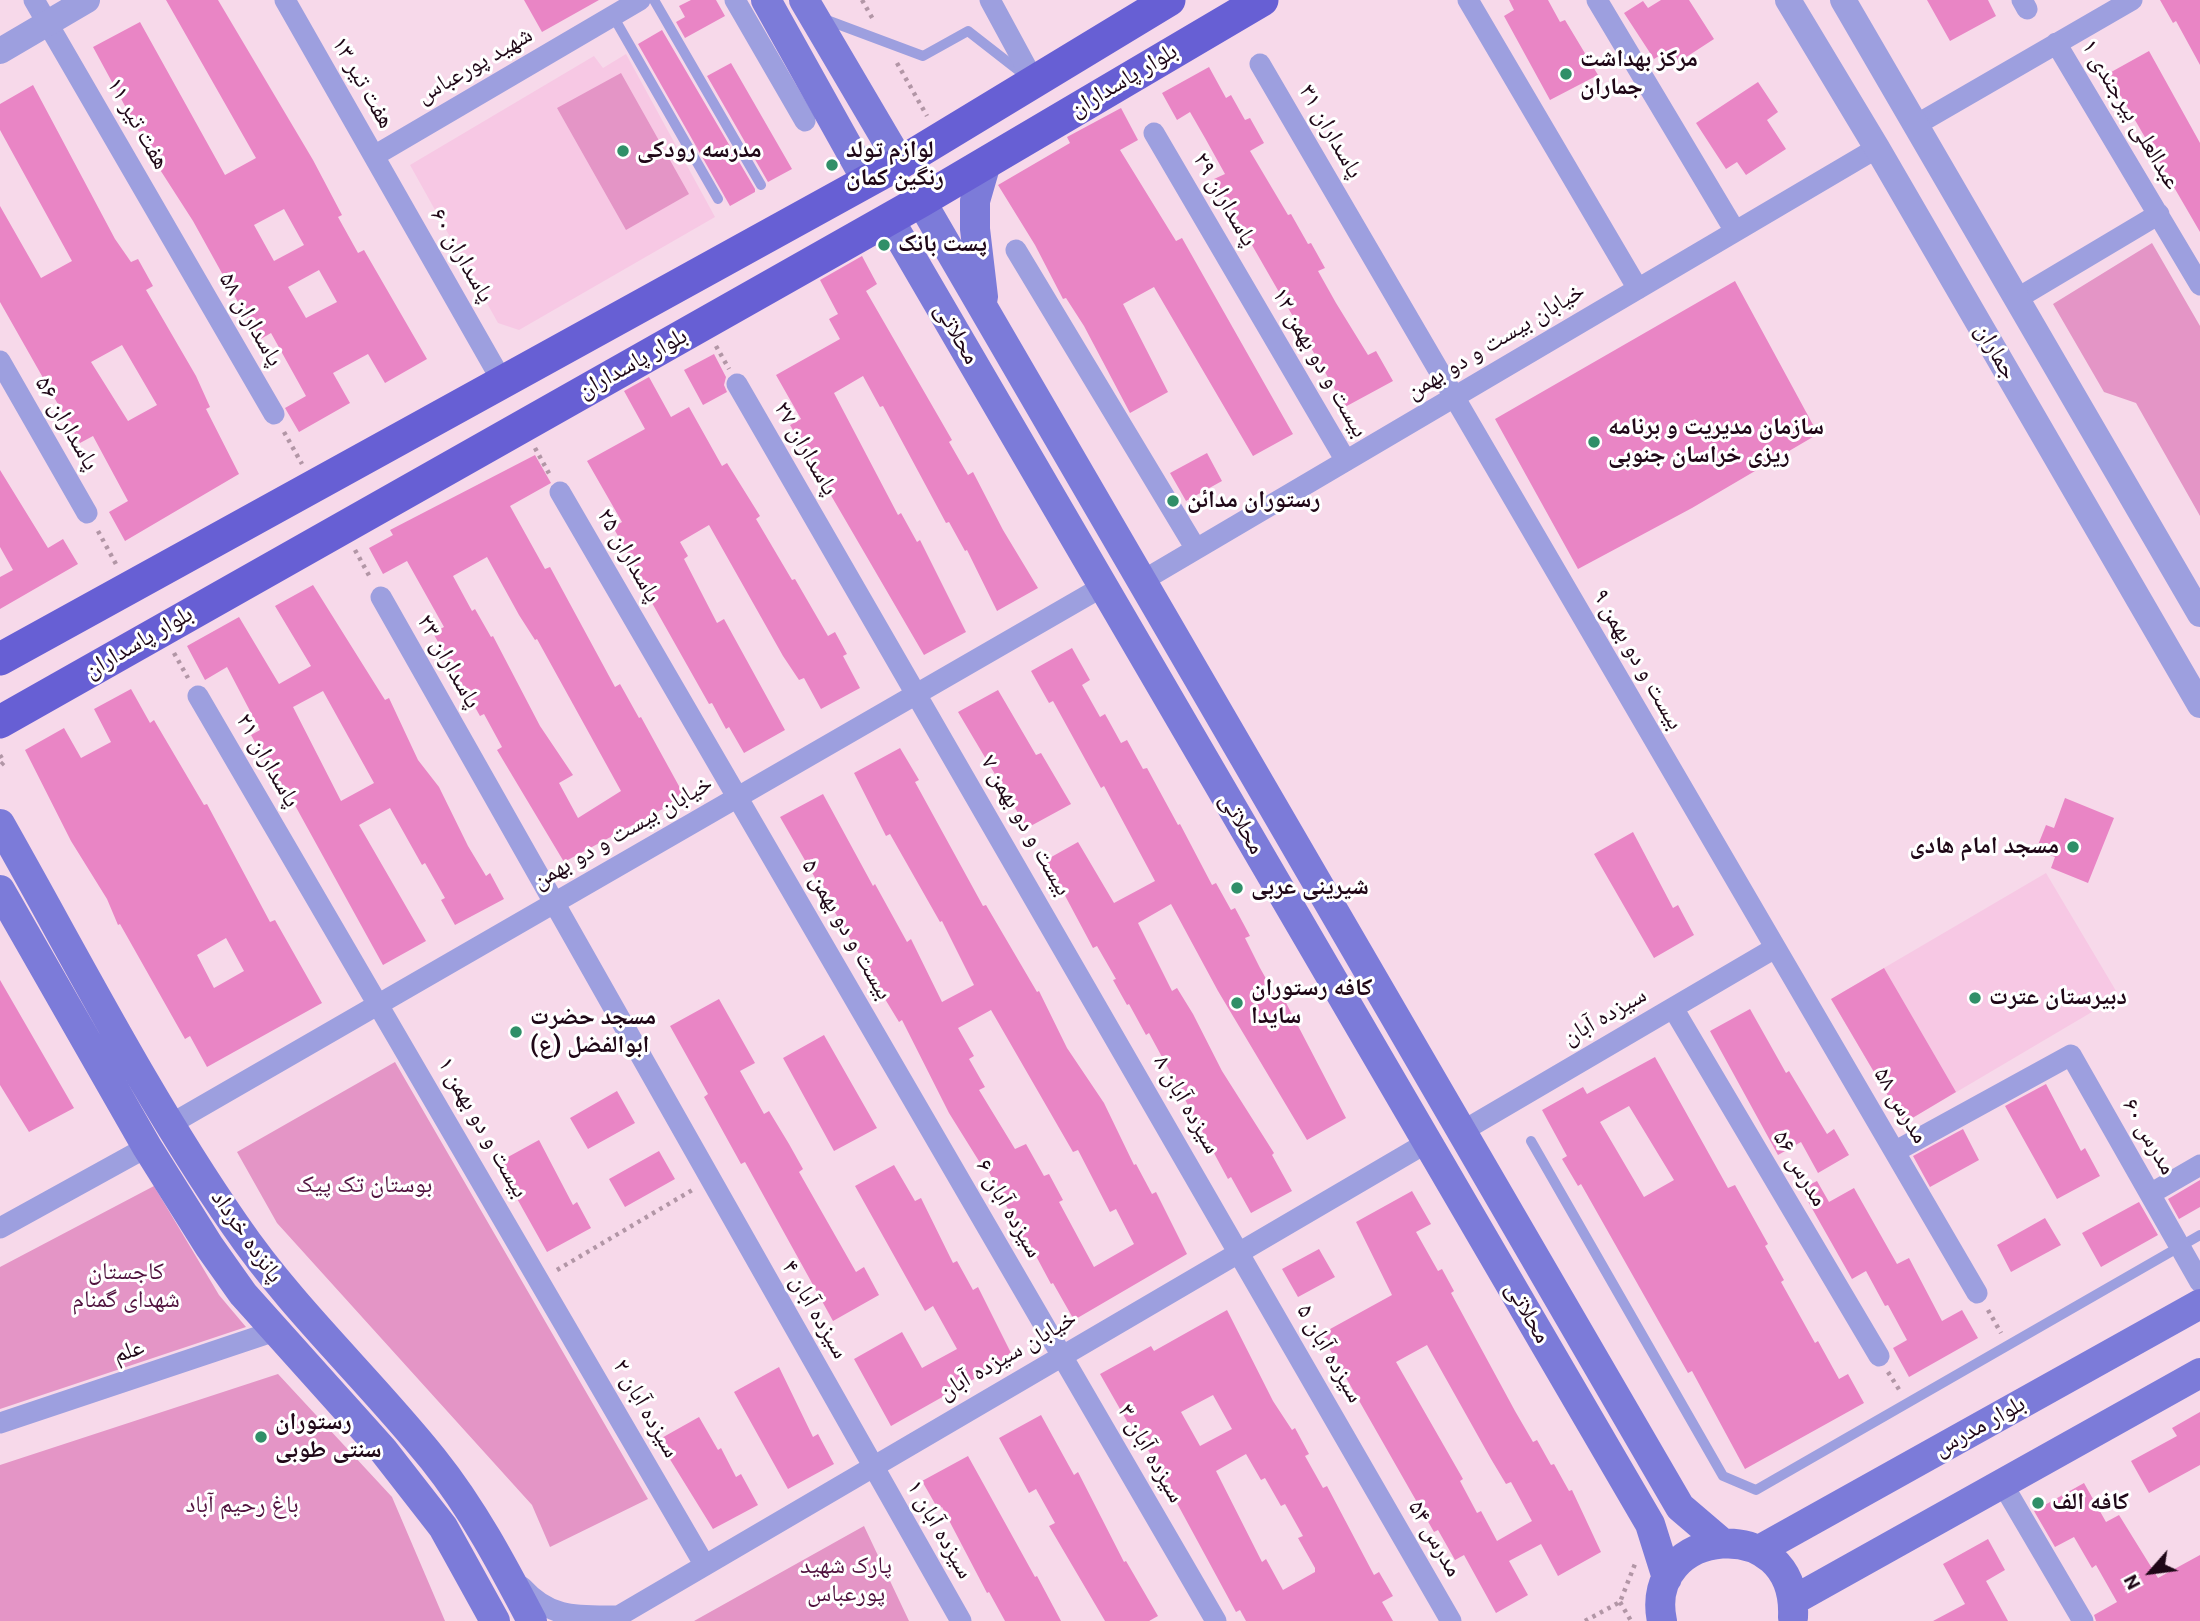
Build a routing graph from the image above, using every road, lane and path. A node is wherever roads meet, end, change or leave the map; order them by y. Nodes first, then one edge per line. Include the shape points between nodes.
1 (34, 0) edge
2 (87, 0) edge
3 (285, 0) edge
4 (640, 0) edge
5 (654, 0) edge
6 (735, 0) edge
7 (766, 0) edge
8 (862, 0) edge
9 (990, 0) edge
10 (1169, 0) edge
11 (1262, 0) edge
12 (1468, 0) edge
13 (1597, 0) edge
14 (1788, 0) edge
15 (1843, 0) edge
16 (2132, 0) edge
17 (809, 8) edge
18 (613, 16) junction
19 (48, 23) junction
20 (2056, 43) junction
21 (887, 44) junction
22 (0, 51) edge
23 (1261, 64) dead end
24 (1035, 83) junction
25 (805, 121) dead end
26 (1914, 126) junction
27 (1154, 133) dead end
28 (939, 138) junction
29 (1877, 148) junction
30 (374, 156) junction
31 (900, 163) junction
32 (986, 163) junction
33 (867, 181) junction
34 (761, 185) dead end
35 (718, 199) dead end
36 (921, 201) junction
37 (2160, 214) junction
38 (889, 219) junction
39 (1735, 231) junction
40 (1016, 250) dead end
41 (180, 251) joint
42 (2200, 285) edge
43 (1638, 289) junction
44 (1248, 293) joint
45 (2018, 298) junction
46 (985, 311) junction
47 (704, 324) junction
48 (0, 361) edge
49 (502, 381) junction
50 (737, 384) joint
51 (1453, 397) junction
52 (274, 414) joint
53 (523, 426) junction
54 (1346, 461) junction
55 (314, 486) junction
56 (560, 492) joint
57 (87, 513) joint
58 (342, 528) junction
59 (1195, 549) junction
60 (1142, 581) junction
61 (130, 587) junction
62 (1102, 587) junction
63 (381, 597) joint
64 (2200, 614) edge
65 (161, 631) junction
66 (0, 659) edge
67 (917, 693) junction
68 (198, 696) joint
69 (2200, 705) edge
70 (0, 722) edge
71 (0, 755) edge
72 (0, 766) edge
73 (739, 796) junction
74 (0, 824) edge
75 (0, 890) edge
76 (555, 903) junction
77 (1775, 948) junction
78 (1087, 986) joint
79 (379, 1004) junction
80 (1673, 1008) junction
81 (908, 1090) joint
82 (170, 1124) junction
83 (1461, 1132) junction
84 (1531, 1141) dead end
85 (1428, 1142) junction
86 (147, 1147) junction
87 (1896, 1151) junction
88 (2200, 1165) edge
89 (710, 1180) junction
90 (2151, 1195) junction
91 (0, 1228) edge
92 (2200, 1235) edge
93 (2180, 1247) junction
94 (1240, 1251) junction
95 (541, 1279) junction
96 (2200, 1282) edge
97 (1977, 1293) joint
98 (2200, 1304) edge
99 (275, 1331) junction
100 (2008, 1346) junction
101 (1062, 1355) junction
102 (1879, 1356) joint
103 (2200, 1373) edge
104 (1907, 1404) junction
105 (0, 1423) edge
106 (872, 1466) junction
107 (1372, 1483) joint
108 (2002, 1483) junction
109 (1721, 1542) junction
110 (1759, 1550) junction
111 (1635, 1563) dead end
112 (704, 1564) junction
113 (504, 1567) junction
114 (1667, 1578) junction
115 (1620, 1602) junction
116 (1793, 1611) edge
117 (612, 1618) edge
118 (1656, 1618) edge
119 (495, 1621) edge
120 (532, 1621) edge
121 (961, 1621) edge
122 (1216, 1621) edge
123 (1451, 1621) edge
124 (1585, 1621) edge
125 (1631, 1621) edge
126 (2083, 1621) edge

1 - 19 street, هفت تیر ۱۱
2 - 19 street
3 - 30 street, هفت تیر ۱۳
4 - 18 street, شهید پورعباس
5 - 34 lane
6 - 25 street
7 - 33 main road
8 - 21 path
9 - 24 street
10 - 24 main road, بلوار پاسداران
11 - 32 main road, بلوار پاسداران
12 - 43 street
13 - 39 street
14 - 29 street, جماران
15 - 26 street, جماران
16 - 20 street
17 - 21 lane
17 - 31 main road
18 - 30 street, شهید پورعباس
18 - 35 lane
19 - 22 street
19 - 41 street, هفت تیر ۱۱
20 - 26 street
20 - 37 street, عبدالعلی بیرجندی ۱
21 - 24 lane via 923,56 968,31
21 - 28 path
23 - 51 street, پاسداران ۳۱
24 - 28 main road, بلوار پاسداران
26 - 29 street
26 - 45 street, جماران
27 - 44 street, پاسداران ۲۹
28 - 31 main road, بلوار پاسداران
29 - 39 street, خیابان بیست و دو بهمن
29 - 69 street, جماران
30 - 49 street, پاسداران ۶۰
31 - 33 main road, بلوار پاسداران
31 - 36 main road
32 - 36 main road, بلوار پاسداران
32 - 46 main road via 975,201
33 - 38 main road
33 - 49 main road, بلوار پاسداران
36 - 38 main road, بلوار پاسداران
36 - 46 main road, محلاتی
37 - 42 street, عبدالعلی بیرجندی ۱
37 - 45 street
38 - 47 main road, بلوار پاسداران
38 - 62 main road, محلاتی
39 - 43 street, خیابان بیست و دو بهمن
40 - 59 street
41 - 52 street, پاسداران ۵۸
43 - 51 street, خیابان بیست و دو بهمن
44 - 54 street, بیست و دو بهمن ۱۲
45 - 64 street, جماران
46 - 60 main road, محلاتی
47 - 50 path
47 - 53 main road, بلوار پاسداران
48 - 57 street, پاسداران ۵۶
49 - 55 main road, بلوار پاسداران
50 - 67 street, پاسداران ۲۷
51 - 54 street, خیابان بیست و دو بهمن
51 - 77 street, بیست و دو بهمن ۹
52 - 55 path
53 - 56 path
53 - 58 main road, بلوار پاسداران
54 - 59 street, خیابان بیست و دو بهمن
55 - 61 main road, بلوار پاسداران
56 - 73 street, پاسداران ۲۵
57 - 61 path
58 - 63 path
58 - 65 main road, بلوار پاسداران
59 - 60 street, خیابان بیست و دو بهمن
60 - 83 main road, محلاتی
61 - 66 main road, بلوار پاسداران
62 - 67 street, خیابان بیست و دو بهمن
62 - 85 main road, محلاتی
63 - 76 street, پاسداران ۲۳
65 - 68 path
65 - 70 main road, بلوار پاسداران
67 - 73 street, خیابان بیست و دو بهمن
67 - 78 street, بیست و دو بهمن ۷
68 - 79 street, پاسداران ۲۱
71 - 72 path via 4,762
73 - 76 street, خیابان بیست و دو بهمن
73 - 81 street, بیست و دو بهمن ۵
74 - 82 main road, پانزده خرداد
75 - 86 main road, پانزده خرداد
76 - 79 street, خیابان بیست و دو بهمن
76 - 89 street, سیزده آبان ۴
77 - 80 street, سیزده آبان
77 - 87 street, مدرس ۵۸
78 - 94 street, سیزده آبان ۸
79 - 82 street, خیابان بیست و دو بهمن
79 - 95 street, بیست و دو بهمن ۱
80 - 83 street, سیزده آبان
80 - 102 street, مدرس ۵۶
81 - 101 street, سیزده آبان ۶
82 - 113 main road, پانزده خرداد via 270,1273 432,1458 474,1513
83 - 109 main road, محلاتی via 1680,1507
84 - 104 lane via 1723,1476 1756,1490
85 - 94 street, خیابان سیزده آبان
85 - 114 main road, محلاتی via 1650,1524
86 - 91 street
86 - 99 main road, پانزده خرداد via 209,1246
87 - 90 street, مدرس ۶۰ via 2071,1055
87 - 97 street, مدرس ۵۸
88 - 90 street
89 - 95 path
89 - 106 street, سیزده آبان ۴
90 - 93 street, مدرس ۶۰
92 - 93 lane
93 - 96 street, مدرس ۶۰
93 - 100 lane
94 - 101 street, خیابان سیزده آبان
94 - 107 street, سیزده آبان ۵
95 - 112 street, سیزده آبان ۲
97 - 100 path
98 - 110 main road, بلوار مدرس
99 - 105 street, علم
99 - 119 main road, پانزده خرداد via 383,1450 443,1527
100 - 104 lane
101 - 106 street, خیابان سیزده آبان
101 - 122 street, سیزده آبان ۳
102 - 104 path
103 - 108 main road
106 - 112 street, خیابان سیزده آبان
106 - 121 street, سیزده آبان ۱
107 - 123 street, مدرس ۵۴
108 - 116 main road
108 - 126 street
109 - 110 main road
109 - 114 main road via 1689,1553
110 - 116 main road via 1788,1580
111 - 115 path
112 - 117 street, خیابان سیزده آبان
113 - 117 street, خیابان سیزده آبان via 537,1603 569,1616
113 - 120 main road, پانزده خرداد
114 - 118 main road
115 - 124 path
115 - 125 path

